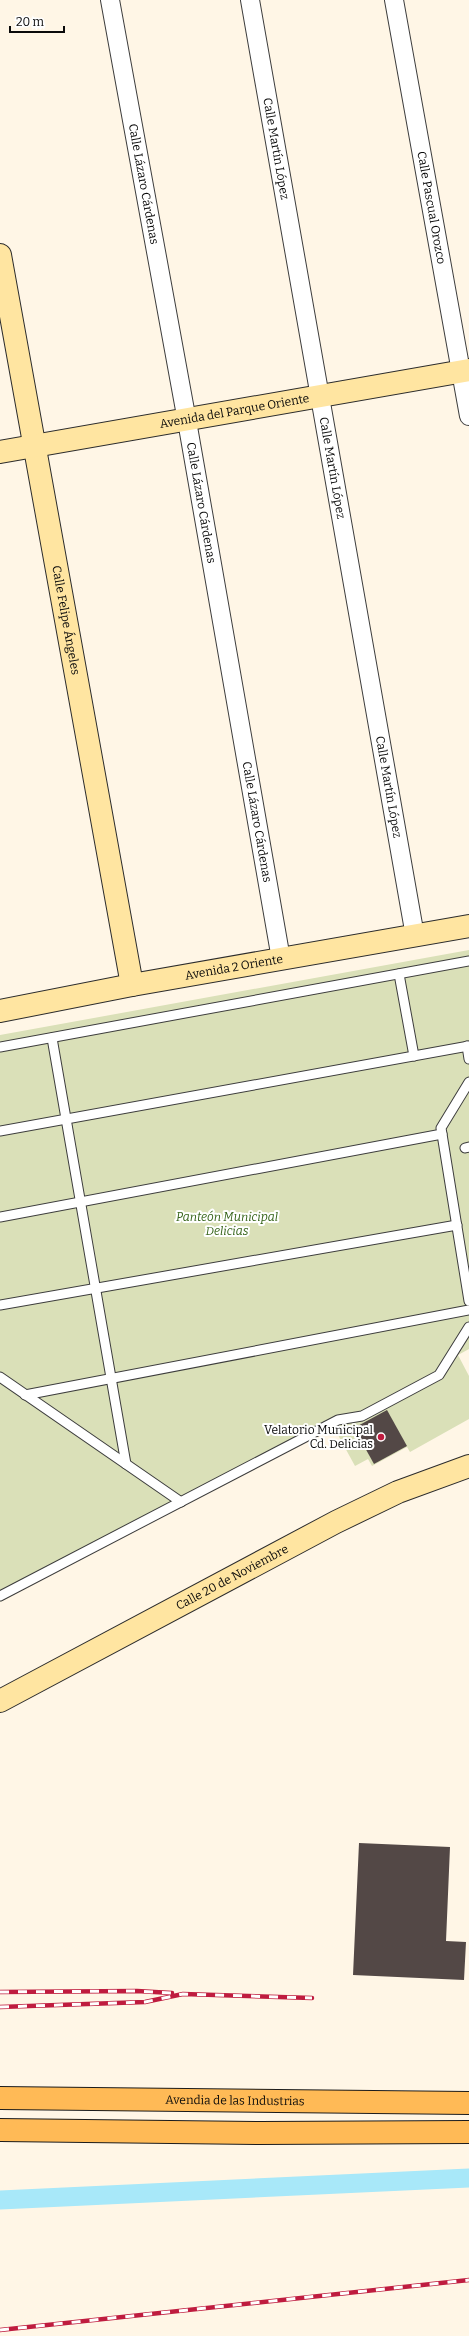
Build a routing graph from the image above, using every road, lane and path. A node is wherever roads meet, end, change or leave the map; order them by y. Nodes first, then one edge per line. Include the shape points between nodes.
1 (110, 0) edge
2 (250, 0) edge
3 (394, 0) edge
4 (0, 255) edge
5 (465, 370) edge
6 (320, 396) junction
7 (469, 416) edge
8 (187, 421) junction
9 (34, 446) junction
10 (0, 452) edge
11 (469, 926) edge
12 (415, 936) junction
13 (281, 959) junction
14 (469, 961) edge
15 (399, 974) junction
16 (132, 985) junction
17 (0, 1011) edge
18 (52, 1038) junction
19 (468, 1046) edge
20 (0, 1047) edge
21 (414, 1056) junction
22 (469, 1059) edge
23 (469, 1082) edge
24 (66, 1119) junction
25 (0, 1131) edge
26 (442, 1134) junction
27 (81, 1202) junction
28 (0, 1216) edge
29 (457, 1225) junction
30 (96, 1288) junction
31 (469, 1301) edge
32 (0, 1305) edge
33 (469, 1310) edge
34 (469, 1327) edge
35 (0, 1377) edge
36 (111, 1378) junction
37 (25, 1395) junction
38 (126, 1464) junction
39 (469, 1466) edge
40 (181, 1502) junction
41 (0, 1596) edge
42 (0, 1701) edge
43 (0, 2098) edge
44 (469, 2103) edge
45 (0, 2130) edge
46 (469, 2132) edge

1 - 8 street, Calle Lázaro Cárdenas
2 - 6 street, Calle Martín López
3 - 5 street, Calle Pascual Orozco
4 - 9 street, Calle Felipe Ángeles
5 - 6 street, Avenida del Parque Oriente
5 - 7 street, Calle Pascual Orozco
6 - 8 street, Avenida del Parque Oriente
6 - 12 street, Calle Martín López
8 - 9 street, Avenida del Parque Oriente
8 - 13 street, Calle Lázaro Cárdenas
9 - 10 street, Avenida del Parque Oriente
9 - 16 street, Calle Felipe Ángeles
11 - 12 street, Avenida 2 Oriente
12 - 13 street, Avenida 2 Oriente
13 - 16 street, Avenida 2 Oriente
14 - 15 lane
15 - 18 lane
15 - 21 lane
16 - 17 street, Avenida 2 Oriente
18 - 20 lane
18 - 24 lane
19 - 21 lane
19 - 22 lane
21 - 24 lane
23 - 26 lane via 441,1128
24 - 25 lane
24 - 27 lane
26 - 27 lane
26 - 29 lane
27 - 28 lane
27 - 30 lane
29 - 30 lane
29 - 31 lane
30 - 32 lane
30 - 36 lane
33 - 36 lane
34 - 40 lane via 439,1375 362,1416 338,1420
35 - 37 lane
36 - 37 lane
36 - 38 lane
37 - 38 lane
38 - 40 lane
39 - 42 street, Calle 20 de Noviembre via 398,1492 336,1522
40 - 41 lane
43 - 44 main road, Avendia de las Industrias
45 - 46 main road

